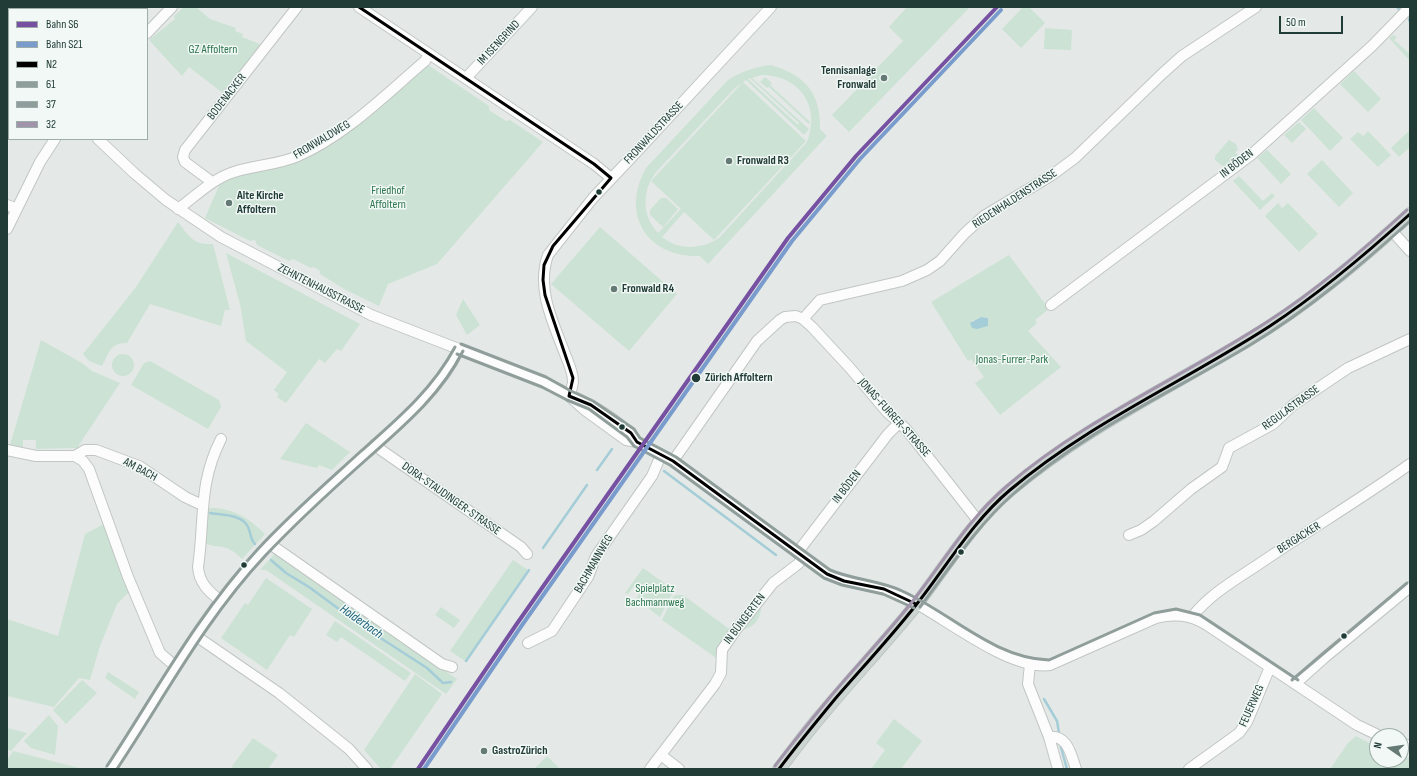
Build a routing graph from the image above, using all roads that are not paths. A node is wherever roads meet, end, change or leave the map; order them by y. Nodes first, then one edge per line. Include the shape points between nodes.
1 (172, 7) edge
2 (297, 7) edge
3 (359, 7) edge
4 (532, 7) edge
5 (771, 7) edge
6 (1256, 7) edge
7 (1409, 9) edge
8 (148, 32) edge
9 (429, 54) junction
10 (466, 78) junction
11 (54, 140) edge
12 (99, 140) edge
13 (611, 178) junction
14 (212, 182) junction
15 (7, 205) edge
16 (17, 209) junction
17 (178, 209) junction
18 (1410, 214) edge
19 (7, 229) edge
20 (1392, 231) junction
21 (1410, 251) edge
22 (1051, 304) dead end
23 (803, 319) junction
24 (1410, 339) edge
25 (459, 349) junction
26 (569, 396) junction
27 (899, 423) junction
28 (221, 439) dead end
29 (375, 444) junction
30 (7, 450) edge
31 (661, 454) junction
32 (75, 456) junction
33 (673, 460) junction
34 (1410, 464) edge
35 (202, 505) junction
36 (979, 522) junction
37 (1129, 535) dead end
38 (270, 544) junction
39 (527, 554) dead end
40 (800, 556) junction
41 (1410, 587) edge
42 (221, 601) junction
43 (916, 604) junction
44 (1192, 617) junction
45 (196, 636) junction
46 (528, 643) dead end
47 (1030, 664) junction
48 (175, 666) junction
49 (452, 667) dead end
50 (1270, 667) junction
51 (1295, 684) junction
52 (1369, 731) edge
53 (1049, 737) junction
54 (661, 755) junction
55 (113, 768) edge
56 (367, 769) edge
57 (650, 769) edge
58 (679, 769) edge
59 (779, 769) edge
60 (1058, 769) edge
61 (1076, 769) edge
62 (1189, 769) edge

1 - 8 street
2 - 14 street, BODENACKER via 185,150 185,162
3 - 9 street
4 - 10 street, IM ISENGRIND
5 - 13 street, FRONWALDSTRASSE
6 - 23 street, RIEDENHALDENSTRASSE via 1182,56 1075,158 984,216 940,261 902,281 820,300
7 - 22 street, IN BÖDEN via 1366,52 1251,155
9 - 10 street
9 - 14 street, FRONWALDWEG via 425,61 352,123 326,140 299,155 274,164 233,172
10 - 13 street
11 - 16 street via 40,162
12 - 17 street, ZEHNTENHAUSSTRASSE
13 - 26 street, FRONWALDSTRASSE via 553,246 544,265 546,301 573,378
14 - 17 street, FRONWALDWEG
15 - 16 street
16 - 19 street
17 - 25 street, ZEHNTENHAUSSTRASSE via 221,237 371,315
18 - 20 main road
20 - 21 street
20 - 36 main road via 1288,314 1098,427 1045,462 1010,490
23 - 27 street, JONAS-FURRER-STRASSE
23 - 33 street via 796,316 785,317 760,336
24 - 37 street, REGULASTRASSE via 1342,372 1293,405 1273,424 1229,448 1222,467 1191,489 1154,521
25 - 26 street, ZEHNTENHAUSSTRASSE via 544,382
25 - 29 street via 455,359 422,401
26 - 31 street, ZEHNTENHAUSSTRASSE via 591,404 631,433 637,442
27 - 36 street, JONAS-FURRER-STRASSE via 920,445
27 - 40 street, IN BÖDEN via 888,434
28 - 35 street via 211,458
29 - 38 street
29 - 39 street, DORA-STAUDINGER-STRASSE via 522,547
30 - 32 street, AM BACH via 36,456
31 - 33 street, ZEHNTENHAUSSTRASSE
31 - 46 street, BACHMANNWEG via 652,476 596,556 588,577 552,631
32 - 35 street, AM BACH via 85,450 96,450 139,466 185,497
32 - 48 street via 89,469 128,578 160,654
33 - 40 street, ZEHNTENHAUSSTRASSE
34 - 44 street, BERGACKER via 1230,583 1204,602
35 - 42 street via 198,574 208,590
36 - 43 main road
38 - 42 street
38 - 49 street via 442,664
40 - 43 street, ZEHNTENHAUSSTRASSE via 836,579 900,594
40 - 54 street, IN BÜNGERTEN via 798,564 773,583 735,630 722,650 721,673 715,684
41 - 51 street
42 - 45 street
43 - 47 street, ZEHNTENHAUSSTRASSE via 979,641
43 - 59 main road via 873,658 825,710
44 - 47 street, ZEHNTENHAUSSTRASSE via 1175,614 1156,618 1057,663 1043,666
44 - 50 street
45 - 48 street
45 - 56 street via 279,693 349,749
47 - 53 street via 1028,684
48 - 55 street
50 - 51 street
50 - 62 street, FEUERWEG via 1247,722 1239,733
51 - 52 street via 1357,726
53 - 60 street
53 - 61 street via 1062,739
54 - 57 street, IN BÜNGERTEN
54 - 58 street

